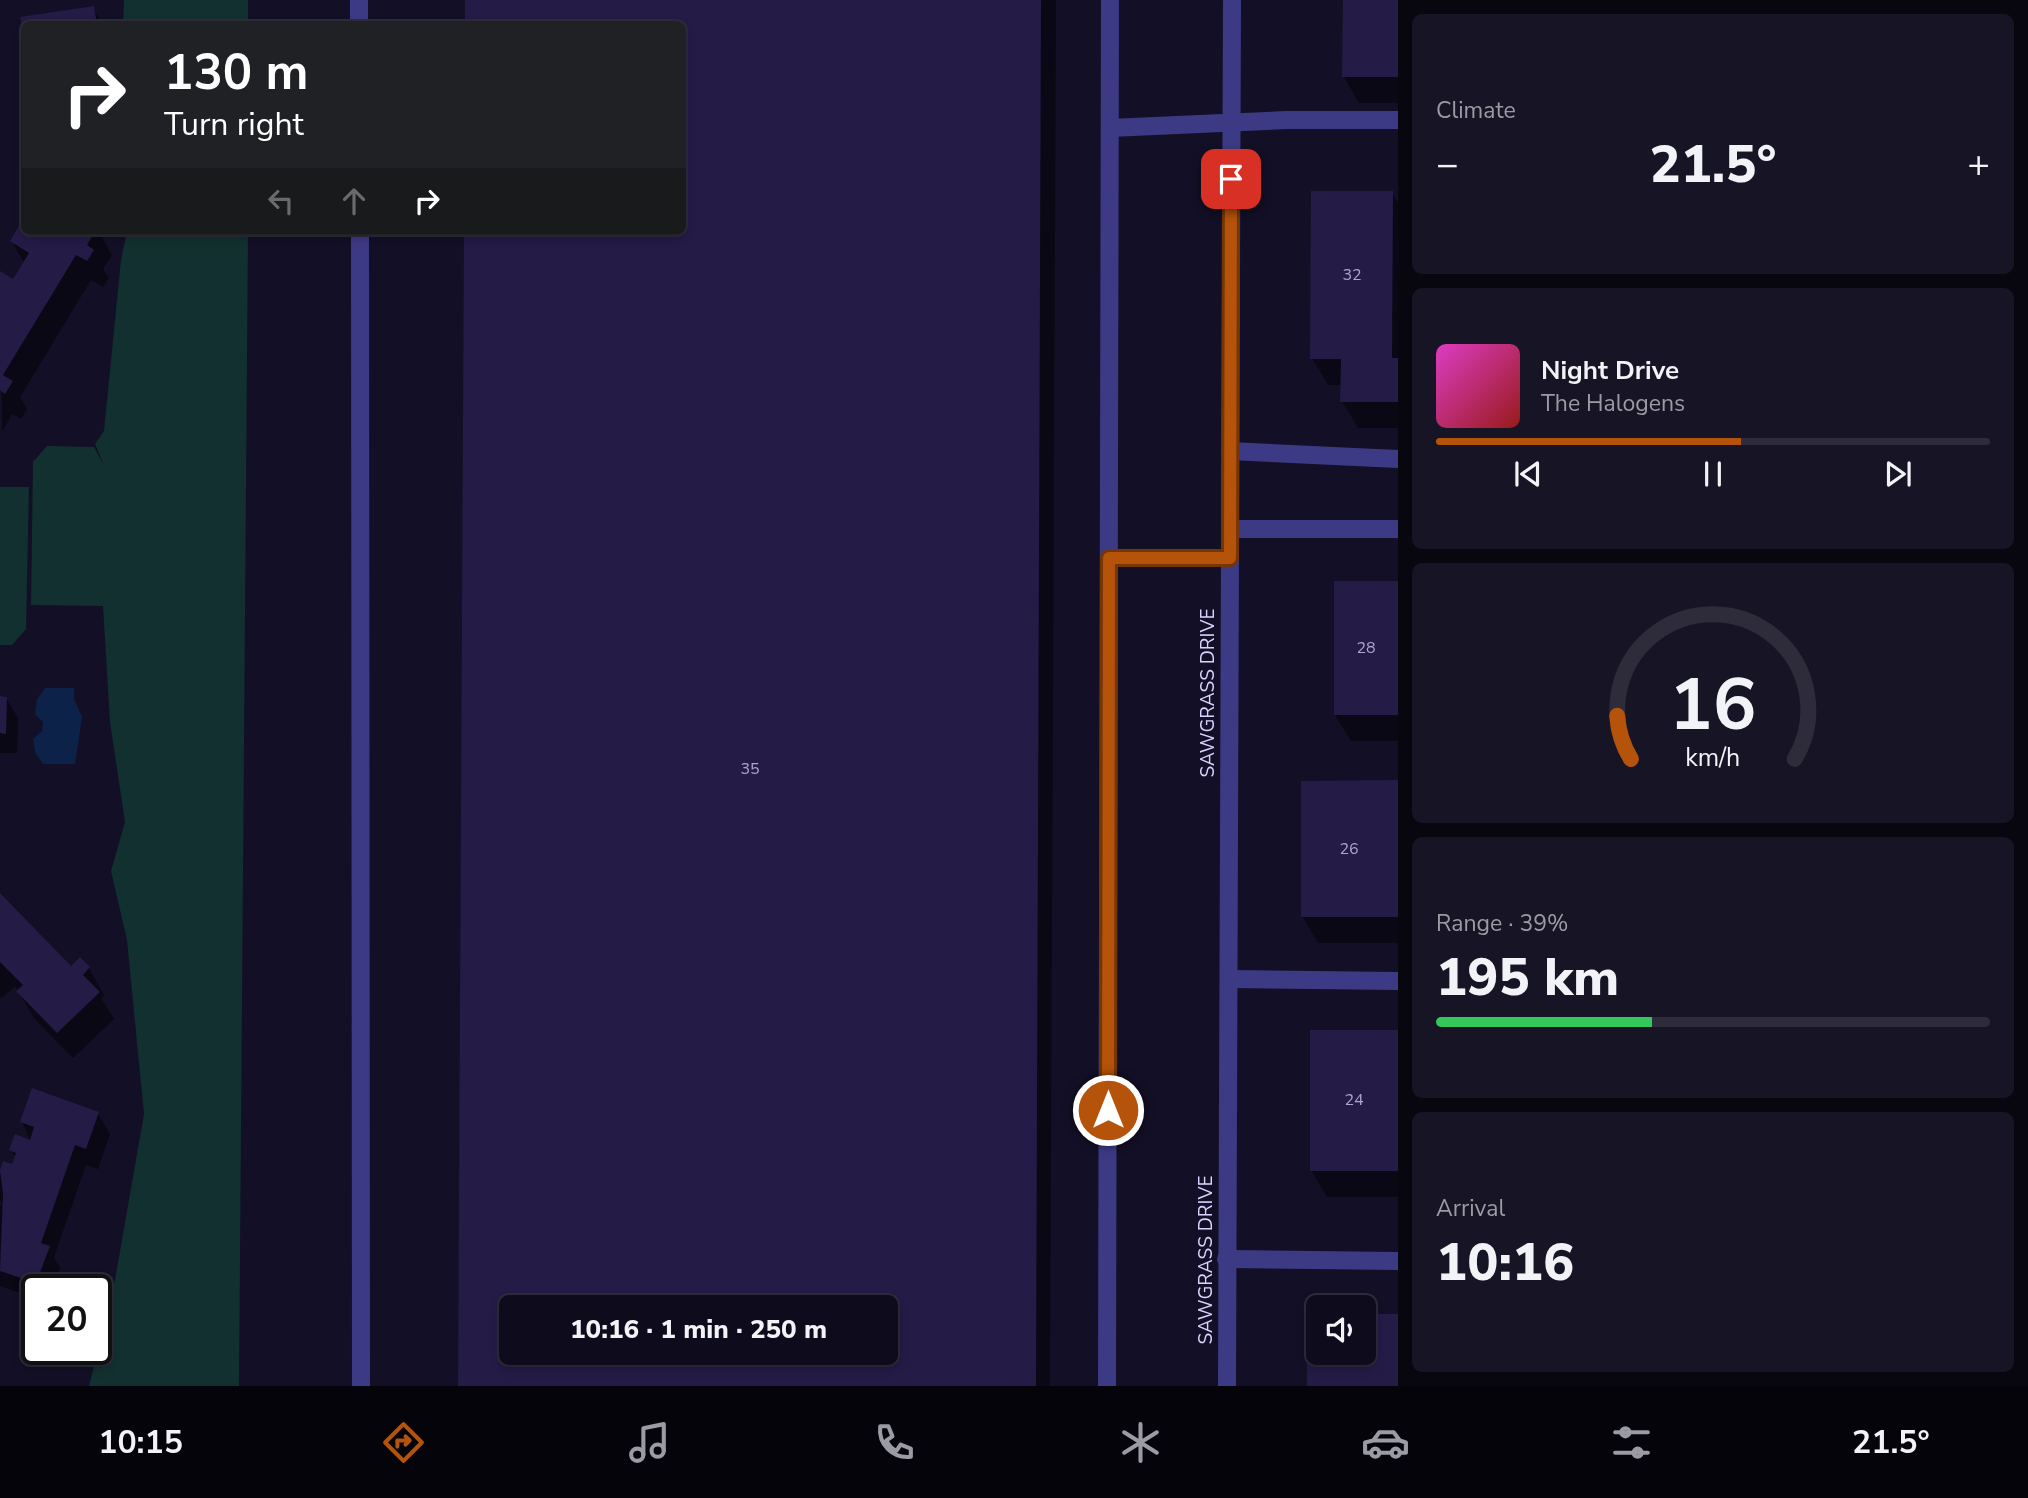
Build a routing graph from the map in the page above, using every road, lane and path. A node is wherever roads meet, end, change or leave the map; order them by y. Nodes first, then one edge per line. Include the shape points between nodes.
1 (359, 0) edge
2 (1110, 0) edge
3 (1232, 0) edge
4 (359, 21) edge
5 (1398, 120) edge
6 (1231, 124) junction
7 (1110, 128) junction
8 (360, 235) edge
9 (1230, 451) junction
10 (1398, 459) edge
11 (1230, 529) junction
12 (1398, 529) edge
13 (1109, 558) junction
14 (1230, 558) junction
15 (1229, 979) junction
16 (1398, 981) edge
17 (1226, 1259) junction
18 (1398, 1261) edge
19 (361, 1386) edge
20 (1107, 1386) edge
21 (1227, 1386) edge

1 - 4 street
2 - 7 street
3 - 6 street, SAWGRASS DRIVE
5 - 6 street
6 - 7 street
6 - 9 street, SAWGRASS DRIVE
7 - 13 street
8 - 19 street
9 - 10 street
9 - 11 street, SAWGRASS DRIVE
11 - 12 street
11 - 14 street, SAWGRASS DRIVE
13 - 14 street
13 - 20 street
14 - 15 street, SAWGRASS DRIVE
15 - 16 street
15 - 17 street, SAWGRASS DRIVE
17 - 18 street
17 - 21 street, SAWGRASS DRIVE

